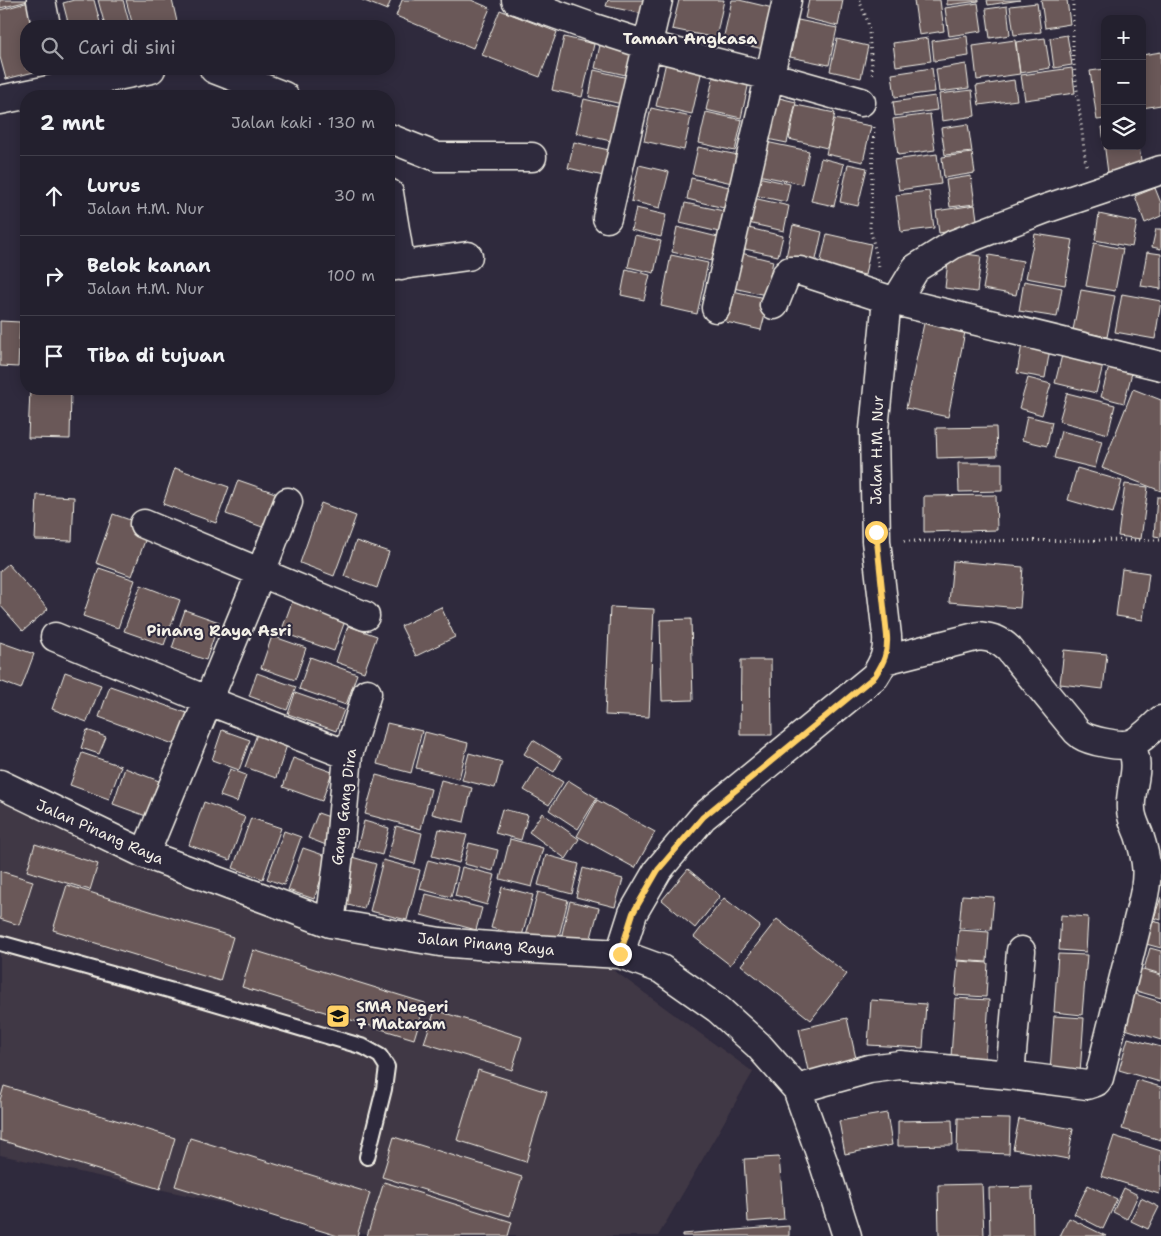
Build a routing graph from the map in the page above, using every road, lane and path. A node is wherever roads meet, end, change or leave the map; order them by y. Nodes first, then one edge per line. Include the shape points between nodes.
1 (41, 0) edge
2 (516, 0) edge
3 (658, 0) edge
4 (787, 0) edge
5 (859, 0) edge
6 (1073, 0) edge
7 (45, 20) edge
8 (647, 45) junction
9 (88, 75) edge
10 (230, 75) edge
11 (769, 76) junction
12 (56, 78) edge
13 (25, 90) edge
14 (268, 90) edge
15 (20, 92) edge
16 (0, 100) edge
17 (870, 101) junction
18 (395, 140) edge
19 (532, 157) dead end
20 (1161, 170) edge
21 (1090, 195) junction
22 (607, 218) dead end
23 (468, 256) dead end
24 (395, 267) edge
25 (892, 300) junction
26 (774, 305) dead end
27 (716, 308) dead end
28 (1161, 366) edge
29 (288, 502) dead end
30 (144, 524) dead end
31 (1161, 540) edge
32 (876, 541) junction
33 (261, 572) junction
34 (365, 616) dead end
35 (56, 638) dead end
36 (885, 660) junction
37 (367, 693) dead end
38 (209, 701) junction
39 (1161, 720) edge
40 (1130, 744) junction
41 (348, 755) junction
42 (0, 784) edge
43 (145, 854) junction
44 (330, 923) junction
45 (0, 943) edge
46 (1021, 951) dead end
47 (620, 954) junction
48 (1010, 1075) junction
49 (797, 1090) junction
50 (367, 1157) dead end
51 (847, 1236) edge

1 - 7 street
2 - 8 street
3 - 8 street
4 - 11 street
5 - 17 path via 868,22
6 - 21 path via 1073,56
8 - 11 street
8 - 22 street
9 - 12 street
10 - 14 street
11 - 17 street
11 - 27 street
12 - 13 street
15 - 16 street
17 - 25 path via 870,228
18 - 19 street via 437,157
20 - 21 street
21 - 25 street via 954,244 916,268
23 - 24 street
25 - 26 street via 800,271 790,271
25 - 28 street
25 - 32 street, Jalan H.M. Nur via 874,429
29 - 33 street
30 - 33 street
31 - 32 path
32 - 36 street, Jalan H.M. Nur via 888,648
33 - 34 street
33 - 38 street
35 - 38 street
36 - 40 street via 979,636 992,638 1009,649 1080,735 1106,743
36 - 47 street via 875,676 703,817 658,870 633,913
37 - 41 street, Gang Gang Dira
38 - 41 street
38 - 43 street
39 - 40 street
40 - 48 street via 1136,768 1131,809 1146,857 1147,880 1099,1078 1087,1085
41 - 44 street, Gang Gang Dira
42 - 43 street, Jalan Pinang Raya
43 - 44 street, Jalan Pinang Raya
44 - 47 street, Jalan Pinang Raya via 440,942
45 - 50 lane via 364,1047 380,1056 387,1067
46 - 48 street
47 - 49 street, Jalan Pinang Raya via 661,969 718,1009 758,1044
48 - 49 street via 900,1065 869,1069
49 - 51 street, Jalan Pinang Raya

